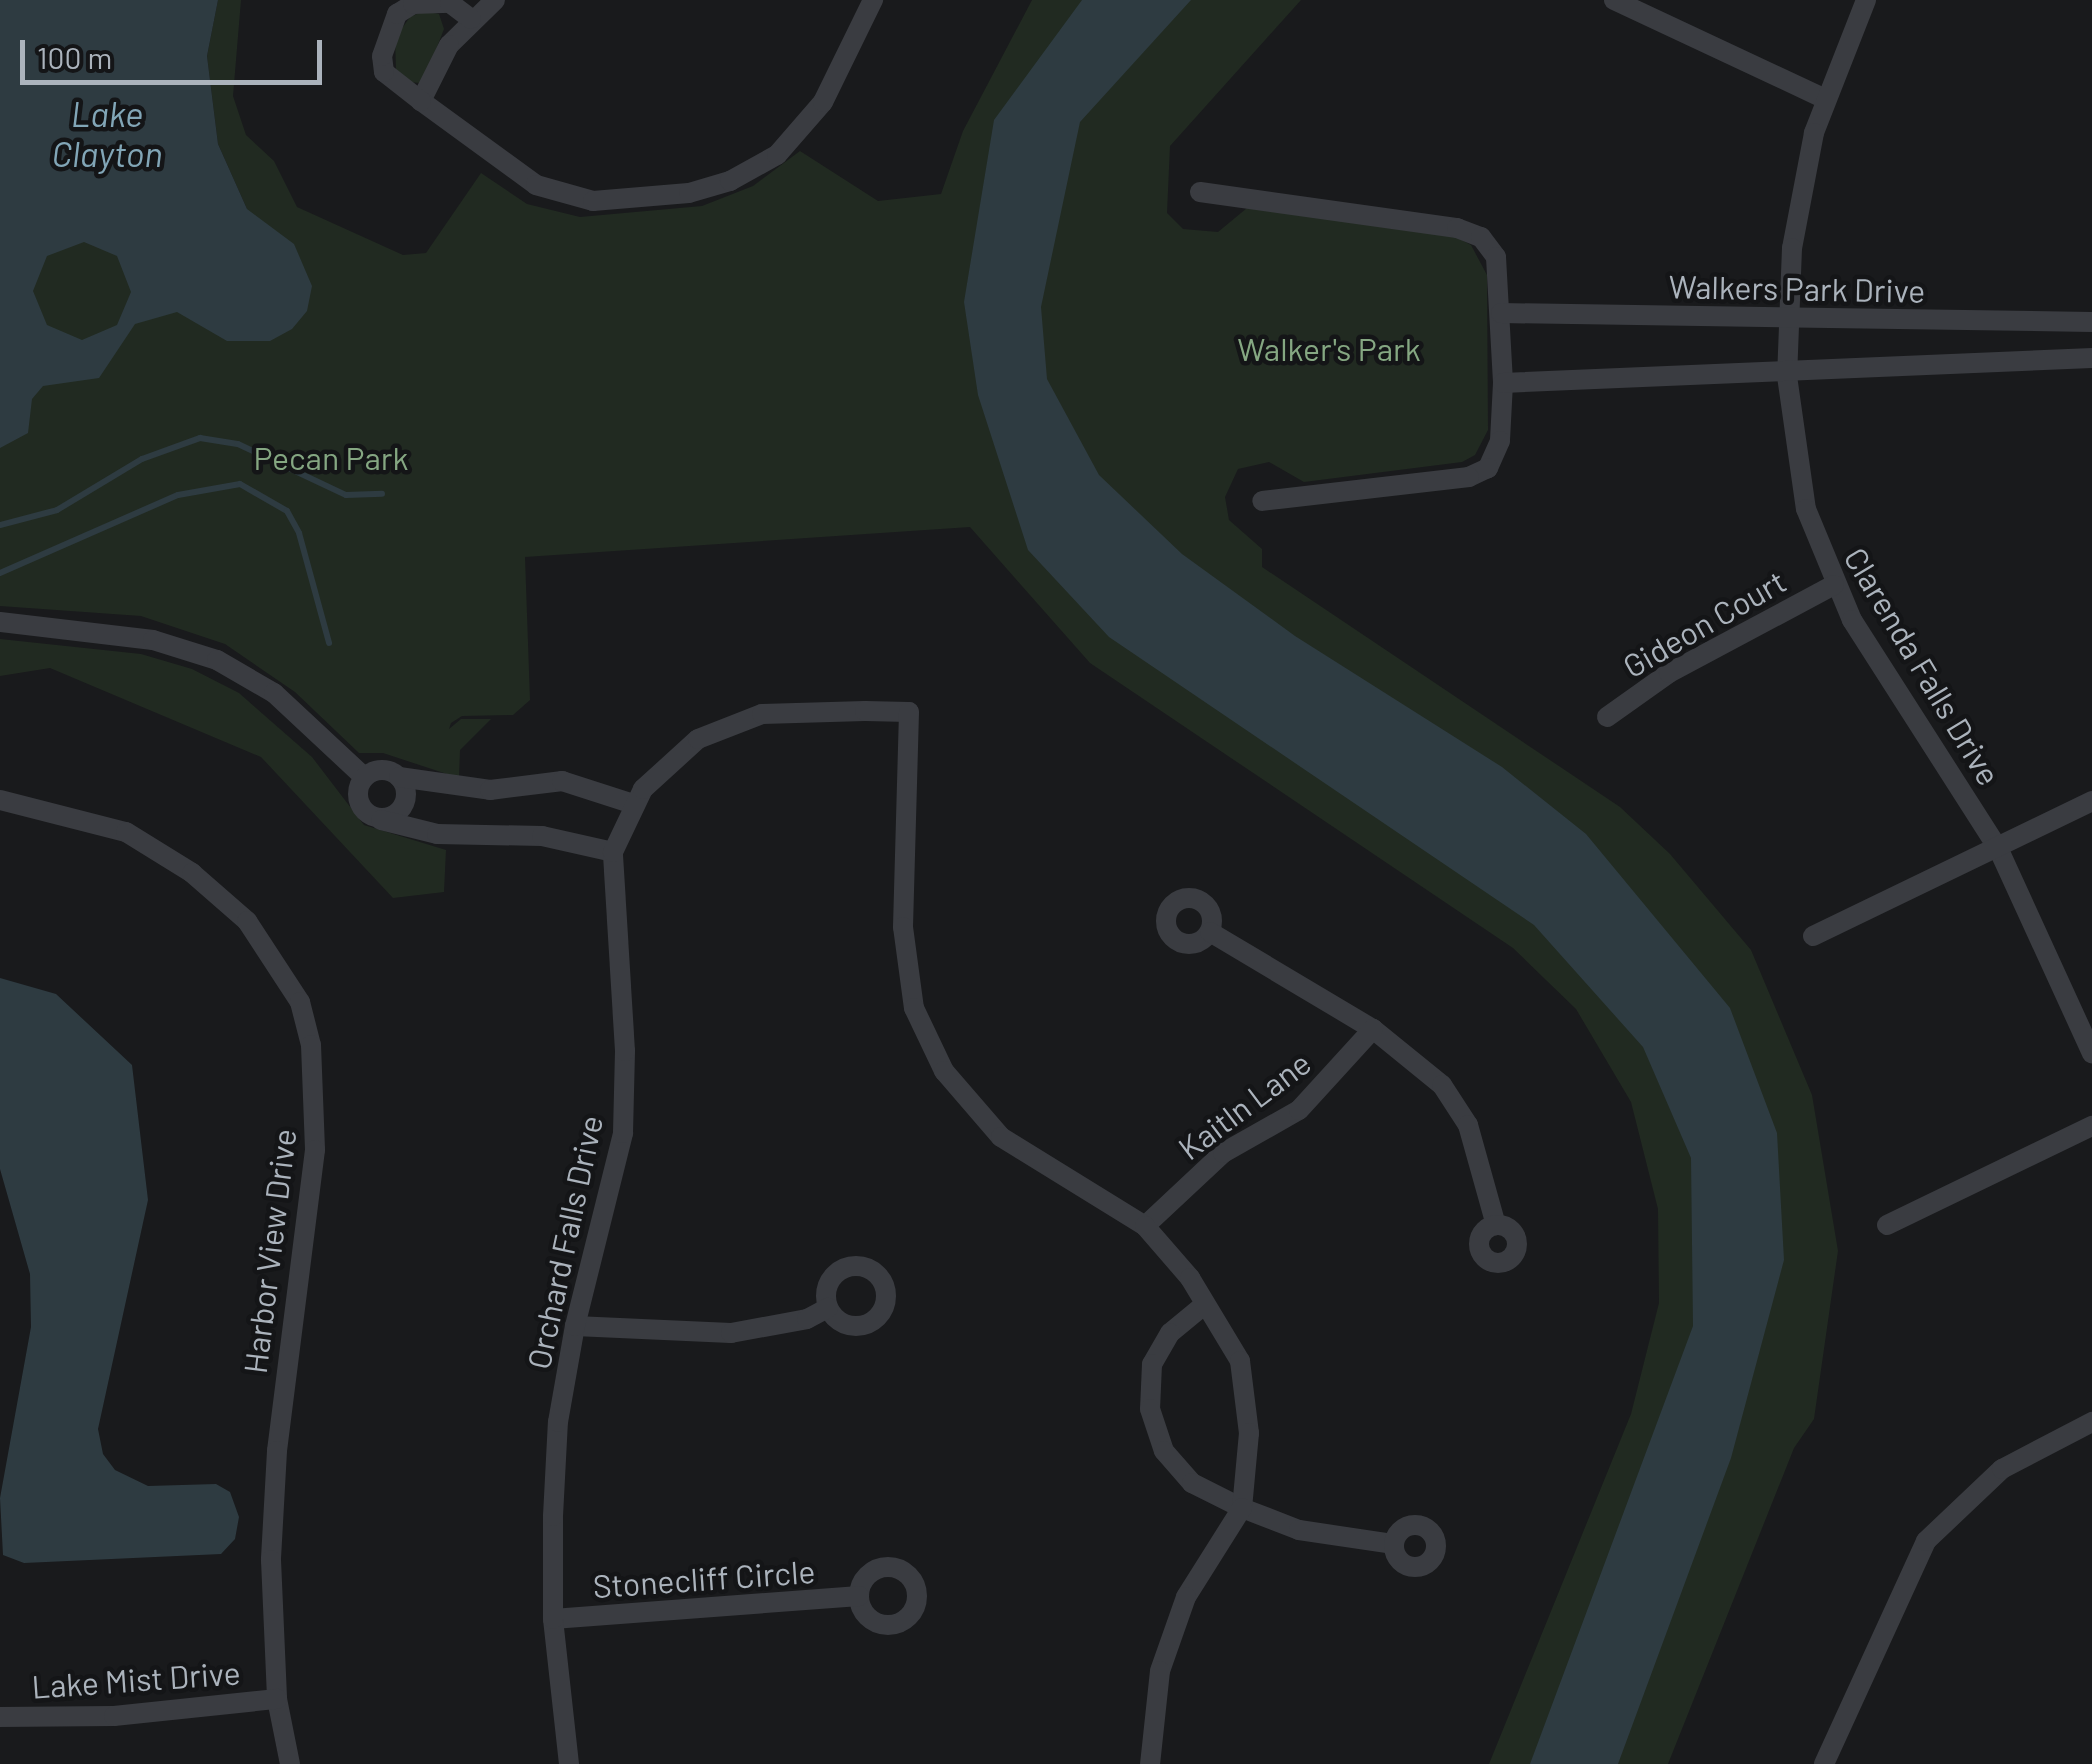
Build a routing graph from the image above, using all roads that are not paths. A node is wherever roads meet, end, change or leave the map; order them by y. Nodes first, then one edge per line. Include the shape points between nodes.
1 (495, 0) edge
2 (873, 0) edge
3 (1614, 0) edge
4 (1866, 0) edge
5 (471, 19) junction
6 (1825, 100) junction
7 (420, 102) junction
8 (1200, 192) dead end
9 (1501, 313) junction
10 (1788, 318) junction
11 (2092, 322) edge
12 (2092, 358) edge
13 (1787, 376) junction
14 (1502, 383) junction
15 (1262, 501) dead end
16 (1834, 586) junction
17 (0, 622) edge
18 (1607, 717) dead end
19 (364, 777) junction
20 (399, 777) junction
21 (0, 800) edge
22 (2092, 801) edge
23 (633, 804) junction
24 (381, 820) junction
25 (1998, 848) junction
26 (614, 852) junction
27 (1210, 932) dead end
28 (1813, 936) dead end
29 (1373, 1029) junction
30 (2092, 1052) edge
31 (2091, 1126) edge
32 (1496, 1225) dead end
33 (1887, 1225) dead end
34 (1145, 1226) junction
35 (1204, 1305) junction
36 (828, 1308) dead end
37 (576, 1326) junction
38 (2092, 1422) edge
39 (1242, 1508) junction
40 (1394, 1544) dead end
41 (859, 1596) dead end
42 (553, 1619) junction
43 (276, 1699) junction
44 (0, 1718) edge
45 (290, 1764) edge
46 (568, 1764) edge
47 (1150, 1764) edge
48 (1824, 1764) edge

1 - 5 street
2 - 7 street via 809,123 777,155 730,181 625,201 578,200 536,185
3 - 6 street
4 - 6 street, Clarenda Falls Drive
5 - 7 street via 448,44
5 - 7 street via 450,2 413,4 397,14 382,56 384,72
6 - 10 street, Clarenda Falls Drive via 1798,209
8 - 9 street via 1480,237 1496,257
9 - 10 street, Walkers Park Drive
9 - 14 street
10 - 11 street, Walkers Park Drive
10 - 13 street, Clarenda Falls Drive
12 - 13 street
13 - 14 street
13 - 16 street, Clarenda Falls Drive via 1806,509
14 - 15 street via 1500,441 1488,468 1469,477
16 - 18 street, Gideon Court via 1669,672
16 - 25 street, Clarenda Falls Drive
17 - 19 street via 153,640 217,660 274,694
19 - 20 street via 382,770
19 - 24 street via 359,804
20 - 23 street via 490,790 562,781
20 - 24 street via 405,803
21 - 43 street, Harbor View Drive via 126,832 192,873 246,921 300,1002 311,1045 315,1150 276,1452
22 - 25 street
23 - 26 street, Orchard Falls Drive
23 - 34 street, Orchard Falls Drive via 673,758 730,723 790,712 908,712 903,927 914,1008 944,1071 1001,1137
24 - 26 street via 437,834 542,836
25 - 28 street
25 - 30 street, Clarenda Falls Drive
26 - 37 street, Orchard Falls Drive via 623,1133
27 - 29 street
29 - 32 street via 1442,1085 1468,1125
29 - 34 street, Kaitln Lane via 1299,1110 1223,1153
31 - 33 street
34 - 35 street
35 - 39 street via 1240,1361 1249,1433
35 - 39 street via 1170,1333 1152,1364 1150,1409 1164,1451 1192,1483
36 - 37 street via 808,1319 731,1334
37 - 42 street, Orchard Falls Drive via 558,1422
38 - 48 street via 2002,1469 1926,1540
39 - 40 street via 1300,1530
39 - 47 street via 1186,1597 1160,1672
41 - 42 street, Stonecliff Circle
42 - 46 street, Orchard Falls Drive
43 - 44 street, Lake Mist Drive via 114,1716
43 - 45 street, Harbor View Drive

